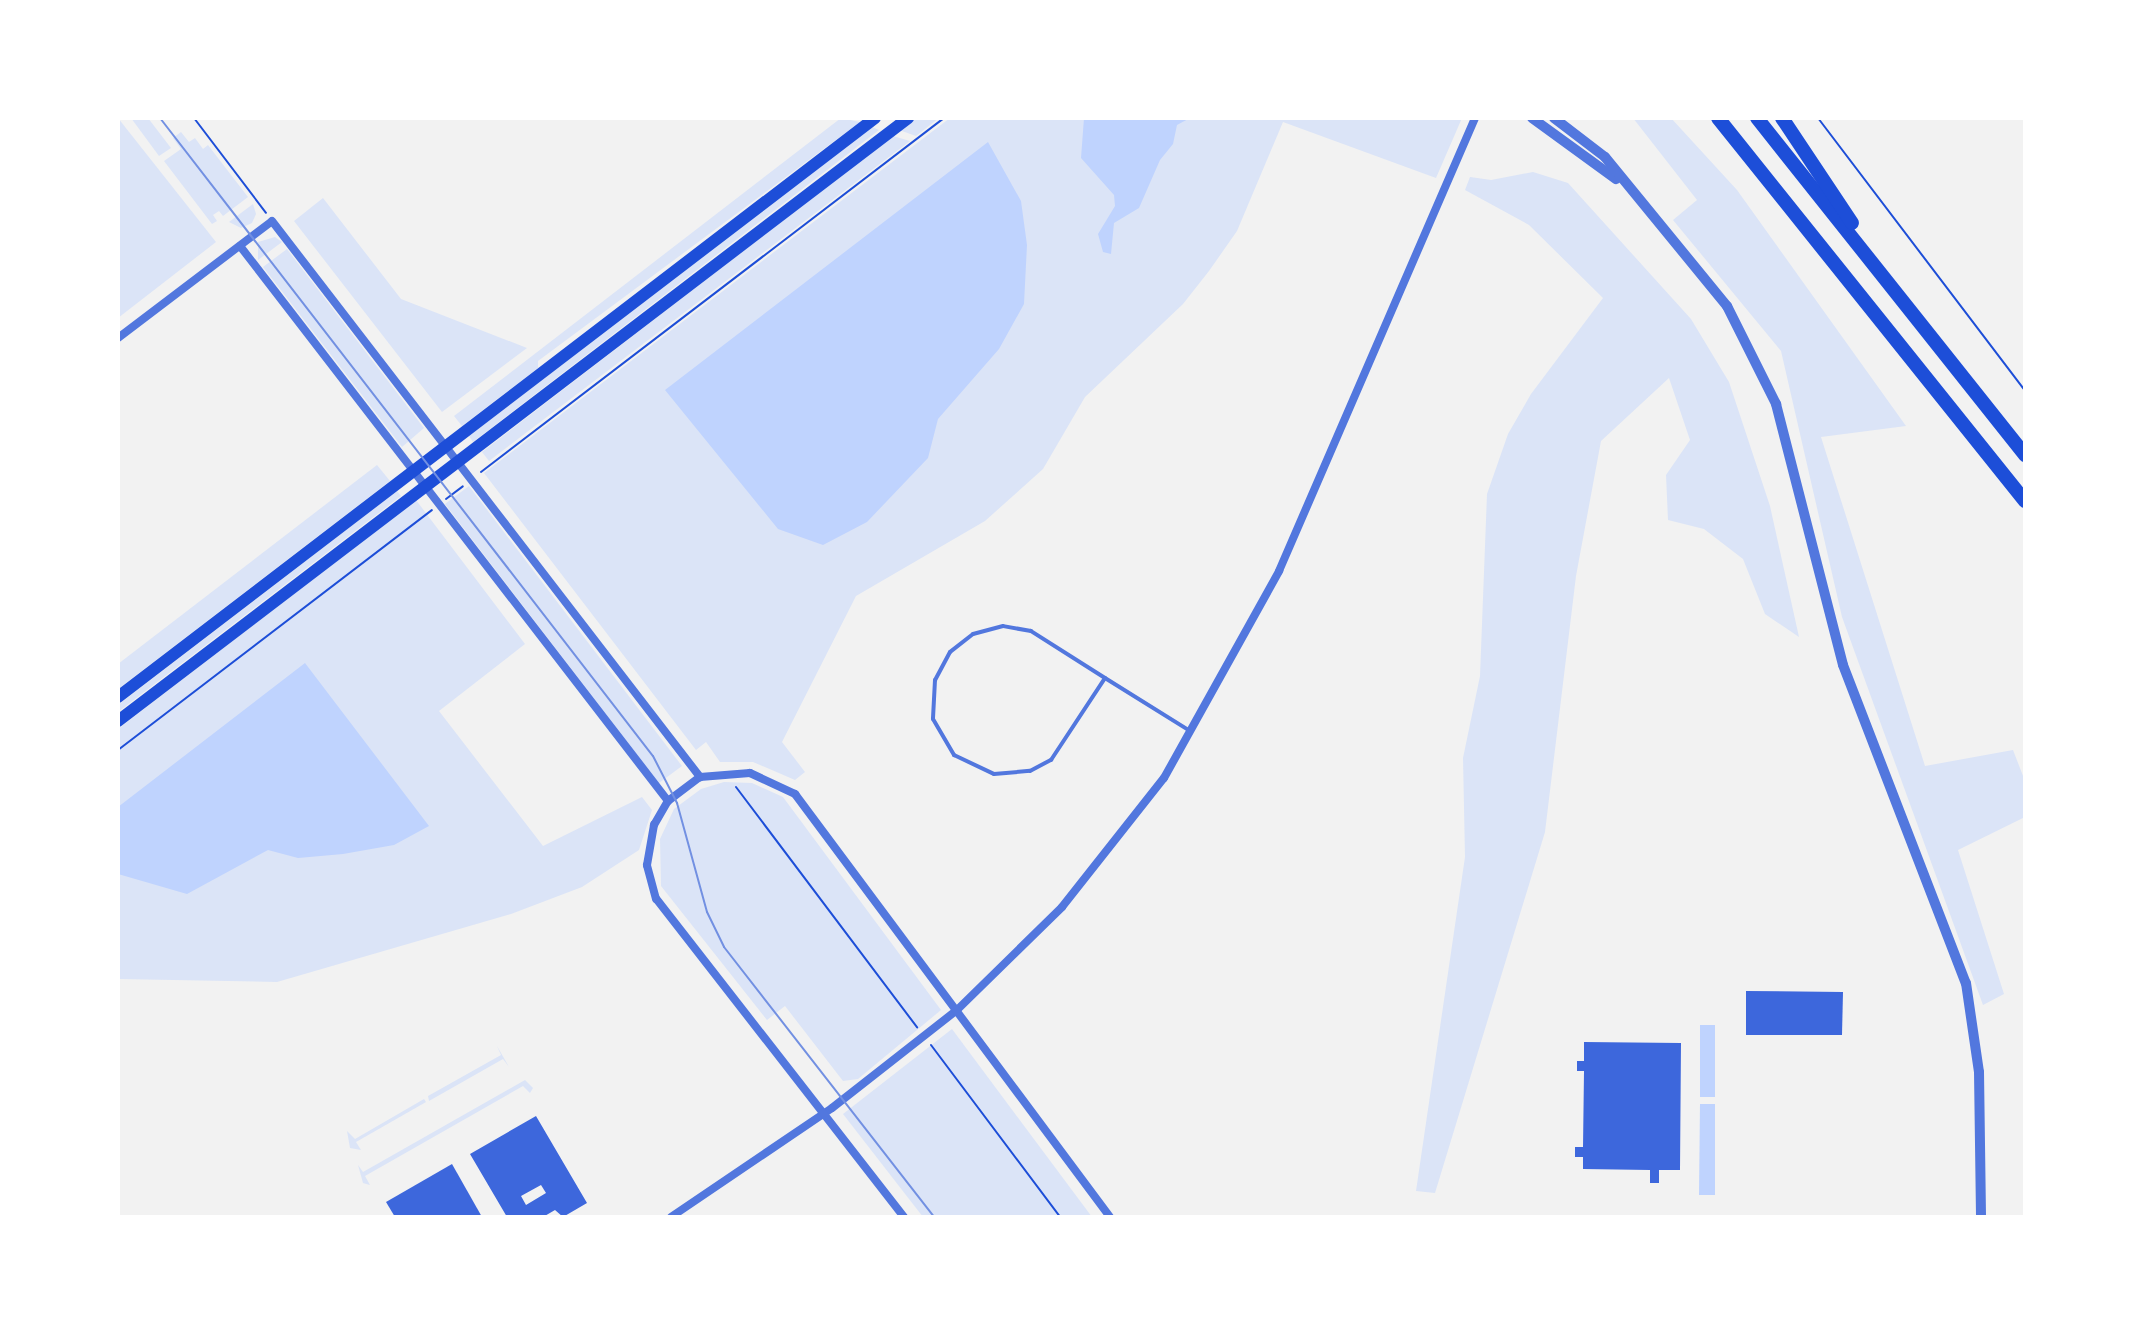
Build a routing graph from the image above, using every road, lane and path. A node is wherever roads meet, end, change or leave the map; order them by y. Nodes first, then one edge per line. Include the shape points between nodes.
1 (194, 118) edge
2 (875, 118) edge
3 (908, 118) edge
4 (944, 118) edge
5 (1475, 118) edge
6 (1532, 118) edge
7 (1554, 118) edge
8 (1712, 118) edge
9 (1718, 118) edge
10 (1757, 118) edge
11 (1782, 118) edge
12 (1818, 118) edge
13 (1745, 149) junction
14 (1635, 196) junction
15 (266, 213) dead end
16 (240, 246) junction
17 (1877, 265) junction
18 (118, 338) edge
19 (2025, 391) edge
20 (445, 447) junction
21 (2025, 455) edge
22 (457, 463) junction
23 (413, 473) junction
24 (470, 480) junction
25 (425, 488) junction
26 (2025, 501) edge
27 (438, 505) junction
28 (1105, 678) junction
29 (118, 697) edge
30 (118, 721) edge
31 (1193, 733) junction
32 (118, 750) edge
33 (724, 771) junction
34 (700, 777) junction
35 (668, 801) junction
36 (957, 1010) junction
37 (925, 1038) junction
38 (823, 1114) junction
39 (671, 1217) edge
40 (904, 1217) edge
41 (1060, 1217) edge
42 (1110, 1217) edge
43 (1981, 1217) edge

1 - 15 path
2 - 20 main road
3 - 22 main road
4 - 24 path
5 - 31 street via 1279,571
6 - 14 street via 1588,155
7 - 14 street via 1605,157
8 - 13 highway
9 - 13 highway
10 - 17 highway
11 - 17 highway
12 - 19 path
13 - 26 highway
14 - 43 street via 1727,306 1776,404 1843,665 1966,983 1979,1072
16 - 18 street
16 - 20 street via 272,221
16 - 23 street
17 - 21 highway
20 - 22 street
20 - 23 main road
22 - 24 street
22 - 25 main road
23 - 25 street
23 - 29 main road
24 - 27 path
24 - 34 street
25 - 27 street
25 - 30 main road
27 - 32 path
27 - 35 street
28 - 28 lane via 1031,631 1003,626 973,634 950,652 935,680 933,719 945,744 966,764 994,774 1030,771 1051,760
28 - 31 lane
31 - 36 street via 1062,907
33 - 34 street
33 - 36 street via 768,778 795,794
33 - 37 path
34 - 35 street
35 - 38 street via 649,841 647,865 656,899
36 - 37 street
36 - 42 street
37 - 38 street
37 - 41 path
38 - 39 street
38 - 40 street

